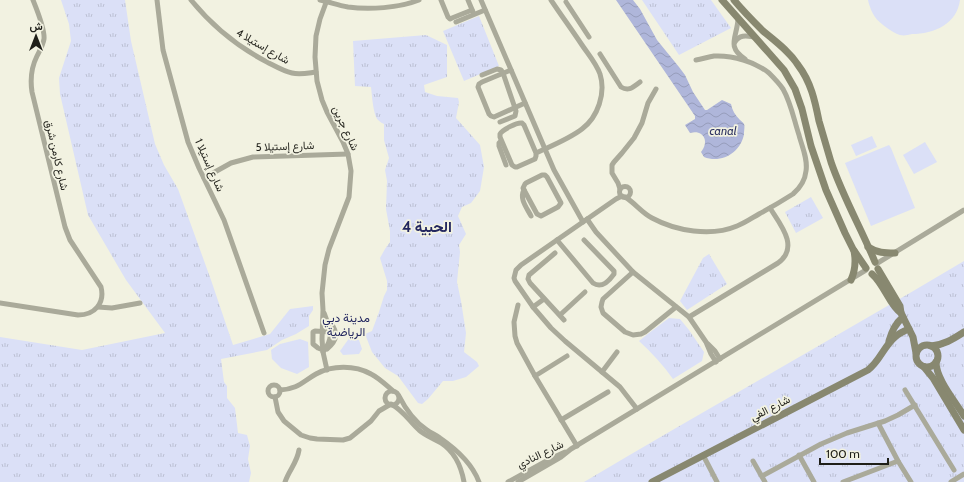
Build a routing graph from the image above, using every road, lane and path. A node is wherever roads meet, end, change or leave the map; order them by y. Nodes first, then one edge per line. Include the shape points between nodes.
1 (33, 0) edge
2 (157, 0) edge
3 (191, 0) edge
4 (320, 0) edge
5 (419, 0) edge
6 (441, 0) edge
7 (468, 0) edge
8 (481, 0) edge
9 (551, 0) edge
10 (722, 0) edge
11 (734, 0) edge
12 (327, 1) edge
13 (566, 2) dead end
14 (485, 10) junction
15 (473, 12) junction
16 (738, 19) junction
17 (456, 22) dead end
18 (584, 29) junction
19 (575, 36) junction
20 (589, 37) dead end
21 (755, 37) junction
22 (734, 42) junction
23 (600, 54) dead end
24 (696, 60) dead end
25 (606, 62) junction
26 (749, 62) junction
27 (597, 68) junction
28 (511, 70) junction
29 (316, 72) junction
30 (503, 73) junction
31 (482, 75) dead end
32 (640, 82) dead end
33 (656, 89) dead end
34 (525, 103) junction
35 (816, 106) junction
36 (516, 107) junction
37 (802, 108) junction
38 (500, 122) dead end
39 (533, 123) junction
40 (525, 127) junction
41 (501, 141) junction
42 (544, 149) junction
43 (536, 153) junction
44 (348, 154) junction
45 (506, 165) dead end
46 (554, 170) junction
47 (545, 175) junction
48 (204, 178) junction
49 (524, 190) junction
50 (623, 193) junction
51 (568, 196) junction
52 (560, 201) junction
53 (770, 208) junction
54 (964, 210) edge
55 (531, 216) dead end
56 (585, 220) junction
57 (557, 240) junction
58 (584, 240) dead end
59 (868, 247) junction
60 (853, 249) junction
61 (895, 252) junction
62 (555, 253) dead end
63 (872, 268) junction
64 (633, 272) junction
65 (851, 280) junction
66 (585, 292) dead end
67 (544, 299) junction
68 (0, 303) edge
69 (140, 303) dead end
70 (518, 306) dead end
71 (98, 307) junction
72 (533, 307) junction
73 (676, 307) junction
74 (323, 310) junction
75 (560, 315) junction
76 (902, 315) junction
77 (326, 317) junction
78 (690, 317) junction
79 (564, 320) dead end
80 (909, 329) junction
81 (322, 332) junction
82 (330, 332) junction
83 (964, 332) edge
84 (264, 333) dead end
85 (913, 337) junction
86 (889, 343) junction
87 (947, 343) junction
88 (928, 346) junction
89 (323, 351) junction
90 (617, 352) dead end
91 (916, 353) junction
92 (567, 356) dead end
93 (937, 359) junction
94 (718, 360) junction
95 (924, 366) junction
96 (327, 370) junction
97 (602, 372) junction
98 (535, 376) junction
99 (380, 380) junction
100 (280, 390) junction
101 (905, 390) dead end
102 (393, 391) junction
103 (608, 392) dead end
104 (385, 396) junction
105 (399, 396) junction
106 (275, 397) junction
107 (392, 404) junction
108 (915, 405) junction
109 (637, 409) junction
110 (379, 411) junction
111 (964, 416) edge
112 (561, 420) junction
113 (878, 423) junction
114 (964, 430) edge
115 (577, 446) junction
116 (571, 449) junction
117 (299, 450) dead end
118 (703, 455) junction
119 (799, 455) junction
120 (898, 460) junction
121 (753, 461) dead end
122 (954, 470) dead end
123 (964, 474) edge
124 (762, 476) junction
125 (285, 482) edge
126 (464, 482) edge
127 (479, 482) edge
128 (508, 482) edge
129 (518, 482) edge
130 (652, 482) edge
131 (717, 482) edge
132 (765, 482) edge
133 (814, 482) edge
134 (843, 482) edge
135 (911, 482) edge
136 (951, 482) edge

1 - 71 street, شارع كارمن شرق via 44,38 32,69 32,92 66,232 101,287 102,297
2 - 48 street, شارع إستيلا 1 via 163,50 182,122 192,154
3 - 29 street, شارع إستيلا 4 via 219,30 249,52 286,72
4 - 12 street
5 - 12 street via 400,5 366,8 348,7
6 - 15 street via 450,19
7 - 15 street
8 - 14 street
9 - 19 street
10 - 16 street
11 - 35 street via 798,64 810,85
12 - 29 street, شارع جرين via 316,36
13 - 18 street
14 - 15 street
14 - 28 street
15 - 17 street
16 - 21 street
16 - 22 street
18 - 19 street
18 - 20 street
19 - 27 street
21 - 22 street via 740,36
21 - 37 street via 790,79
22 - 26 street via 737,53
23 - 25 street
24 - 26 street via 720,56
25 - 27 street
25 - 32 street via 623,88 630,89
26 - 53 street via 768,73 783,89 792,109 807,165 805,178 798,190
27 - 42 street via 602,89 595,115 575,134
28 - 30 street
28 - 34 street
29 - 44 street, شارع جرين via 322,100
30 - 31 street via 498,69
30 - 36 street
30 - 36 street via 480,83 478,87 488,114 494,117
33 - 50 street via 634,138 612,165 612,173
34 - 36 street
34 - 39 street
35 - 37 street
35 - 59 street via 838,180
36 - 38 street via 515,116
37 - 60 street via 811,146 826,190
39 - 40 street
39 - 42 street
40 - 41 street via 519,123 502,131 499,135
40 - 43 street
41 - 43 street via 515,167 533,160
41 - 45 street via 499,146
42 - 43 street
42 - 46 street
44 - 48 street, شارع إستيلا 5 via 253,157 231,163
44 - 74 street, شارع جرين via 351,171 349,197 325,265
46 - 47 street
46 - 51 street
47 - 49 street via 526,183
47 - 52 street
48 - 84 street, شارع إستيلا 1 via 226,224
49 - 52 street via 540,216 558,207
49 - 55 street via 522,198
50 - 53 street via 645,214 662,223 702,231 734,228
50 - 56 street
51 - 52 street
51 - 56 street
53 - 78 street via 788,239 784,257
54 - 61 street
56 - 57 street
56 - 64 street
57 - 58 street via 593,283 596,286 602,285 613,276 614,271
57 - 72 street via 516,270 515,281
59 - 61 street via 881,253
59 - 63 street
60 - 63 street
60 - 65 street via 855,262
61 - 63 street
62 - 67 street via 528,277 528,282
63 - 65 street
63 - 76 street
64 - 73 street
64 - 73 street via 603,299 601,304 603,313 625,332 641,334
65 - 94 street
66 - 75 street
67 - 72 street
67 - 75 street
68 - 71 street via 78,315 89,313
69 - 71 street via 133,302 112,308
70 - 98 street via 514,336
72 - 97 street via 562,339
73 - 78 street
74 - 77 street, شارع جرين
74 - 81 street, شارع جرين
75 - 79 street
76 - 80 street
76 - 86 street via 892,330
77 - 82 street, شارع جرين
77 - 89 street via 333,326 336,337
78 - 94 street via 711,354
80 - 85 street
80 - 86 street via 901,332
81 - 82 street
81 - 89 street, شارع جرين
81 - 89 street via 314,331 313,344
82 - 89 street via 330,341
83 - 87 street
85 - 88 street
85 - 91 street
86 - 118 street, شارع الفي via 877,362 868,370
87 - 88 street
87 - 93 street
88 - 91 street via 921,347
88 - 93 street via 936,351
89 - 96 street, شارع جرين
90 - 97 street
91 - 95 street via 917,360
92 - 98 street
93 - 95 street via 932,366
93 - 111 street via 939,378
94 - 109 street
95 - 114 street
96 - 99 street via 359,369
96 - 100 street via 297,386
97 - 109 street via 620,387
98 - 112 street
99 - 102 street
99 - 104 street
100 - 106 street
100 - 106 street via 275,384 268,387 268,394
101 - 108 street
102 - 104 street
102 - 105 street
103 - 112 street
104 - 107 street via 388,403
104 - 110 street
105 - 107 street via 398,402
105 - 127 street via 419,423 465,459
106 - 110 street via 276,407 284,421 301,435 314,439 346,439 371,421
107 - 110 street
107 - 126 street via 420,430 450,451 461,466
108 - 113 street
108 - 122 street
109 - 115 street
112 - 115 street
113 - 119 street
113 - 120 street
115 - 116 street
116 - 128 street, شارع النادي
116 - 129 street, شارع النادي
117 - 125 street
118 - 130 street, شارع الفي
118 - 131 street
119 - 124 street
119 - 133 street
120 - 134 street
120 - 135 street
121 - 124 street
123 - 136 street
124 - 132 street

